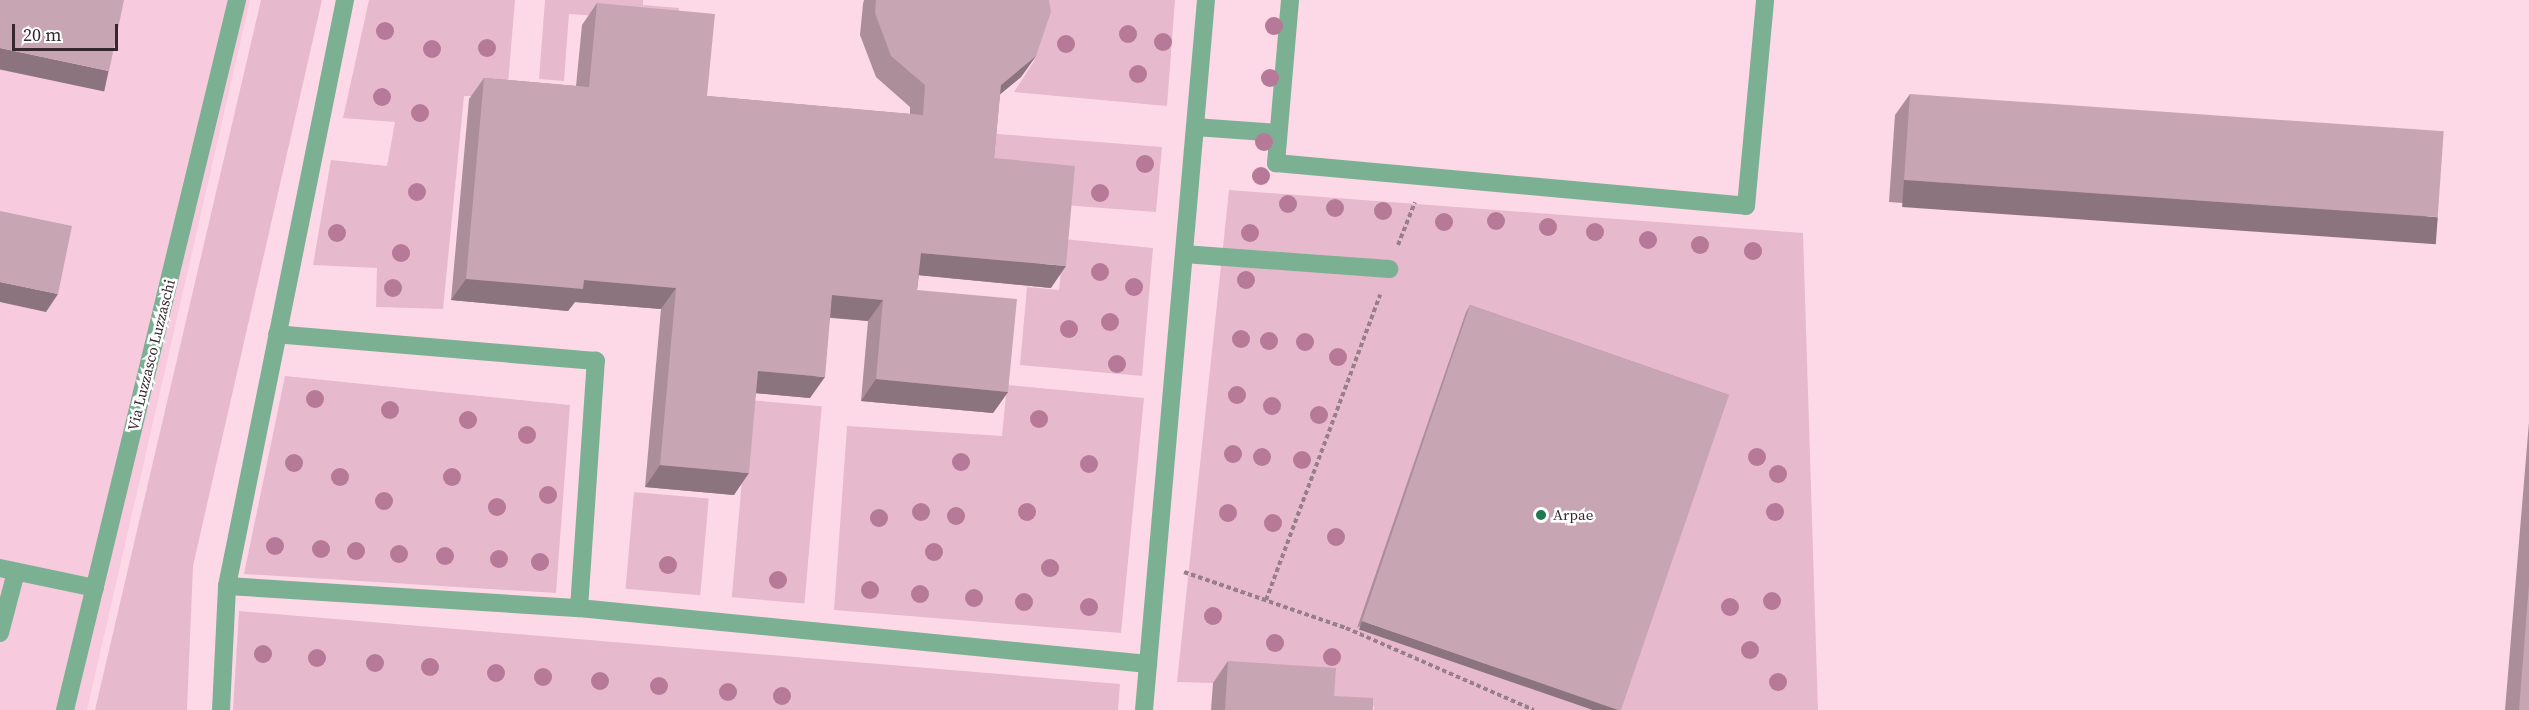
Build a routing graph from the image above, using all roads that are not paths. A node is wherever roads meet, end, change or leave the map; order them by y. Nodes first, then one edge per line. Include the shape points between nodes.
1 (237, 0) edge
2 (345, 0) edge
3 (1206, 0) edge
4 (1290, 0) edge
5 (1765, 0) edge
6 (1195, 127) junction
7 (1278, 134) junction
8 (1184, 254) junction
9 (1389, 269) road end
10 (277, 334) junction
11 (8, 570) edge
12 (227, 586) junction
13 (95, 588) junction
14 (579, 608) junction
15 (0, 633) edge
16 (1148, 664) junction
17 (65, 710) edge
18 (221, 710) edge
19 (1144, 710) edge

1 - 13 street, Via Luzzasco Luzzaschi
2 - 10 street
3 - 6 street
4 - 7 street
5 - 7 street via 1746,206 1276,163
6 - 7 street
6 - 8 street
8 - 9 street
8 - 16 street
10 - 12 street
10 - 14 street via 596,361
11 - 13 street
11 - 15 street
12 - 14 street
12 - 18 street
13 - 17 street, Via Luzzasco Luzzaschi
14 - 16 street
16 - 19 street

